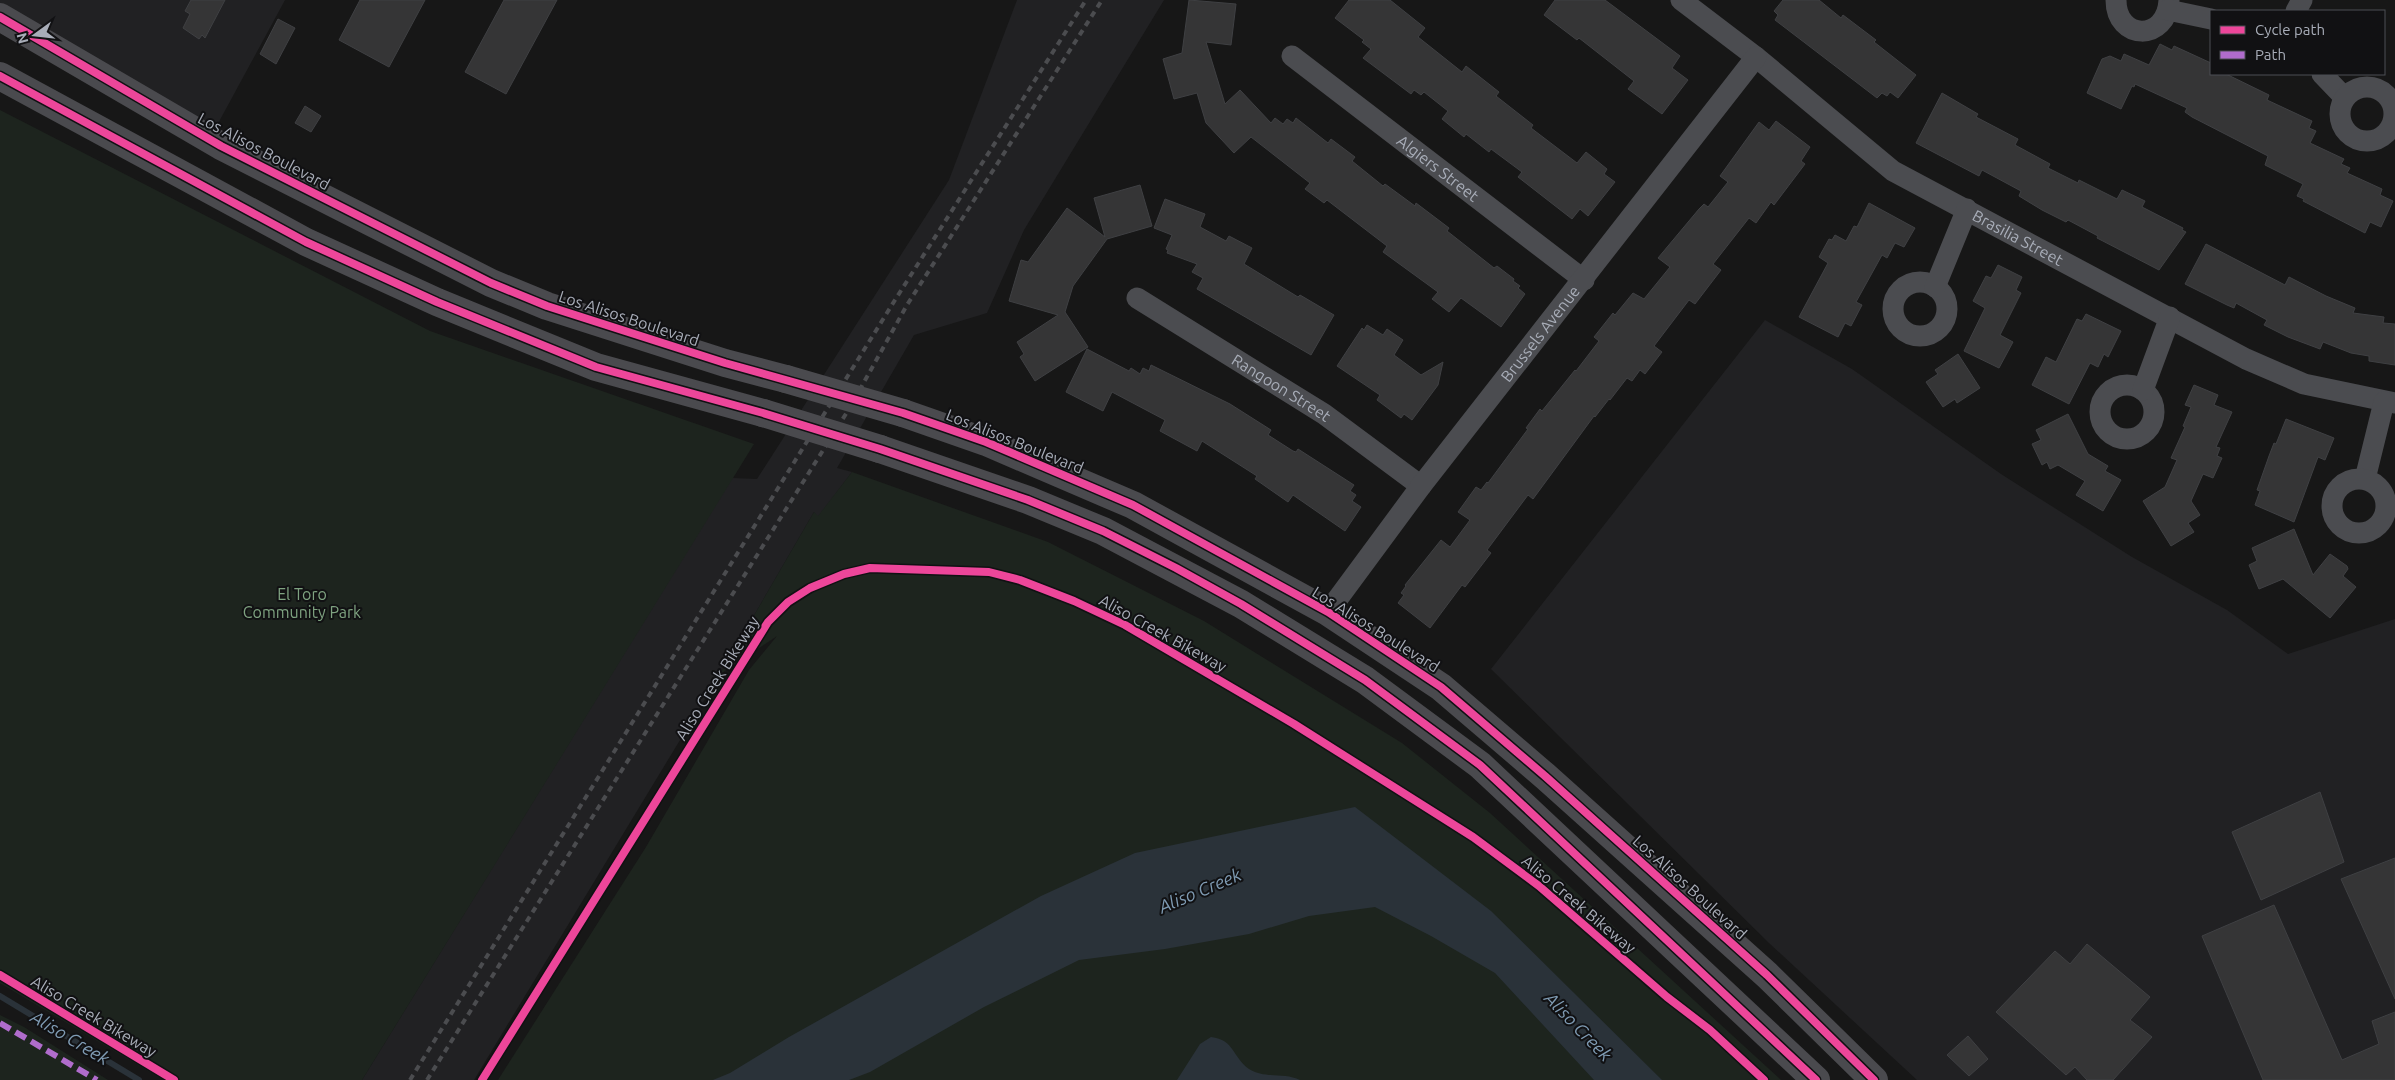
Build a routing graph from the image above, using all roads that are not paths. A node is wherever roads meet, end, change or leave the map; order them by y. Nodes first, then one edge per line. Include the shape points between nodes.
1 (1681, 0) edge
2 (2116, 0) edge
3 (2168, 5) edge
4 (0, 17) edge
5 (2210, 19) edge
6 (1292, 56) dead end
7 (1756, 57) junction
8 (2323, 75) edge
9 (0, 76) edge
10 (2345, 98) dead end
11 (1967, 209) junction
12 (1584, 280) junction
13 (1935, 287) dead end
14 (1137, 298) dead end
15 (2170, 317) junction
16 (2143, 390) dead end
17 (2389, 403) edge
18 (2365, 479) dead end
19 (1422, 486) junction
20 (1328, 612) junction
21 (1816, 1080) edge
22 (1874, 1080) edge

1 - 7 street, Brasilia Street
2 - 3 street via 2119,19 2136,31 2156,27 2164,20
3 - 5 street
4 - 20 main road, Los Alisos Boulevard, bridge via 221,146 491,282 547,306 725,363 903,413 986,442 1133,505
6 - 12 street, Algiers Street
7 - 11 street, Brasilia Street via 1893,171
7 - 12 street, Brussels Avenue
8 - 10 street
9 - 21 main road, bridge via 306,242 437,302 596,367 880,449 1028,500 1103,531 1241,604 1365,680 1480,765
11 - 13 street
11 - 15 street, Brasilia Street
12 - 19 street, Brussels Avenue
14 - 19 street, Rangoon Street via 1324,414
15 - 16 street
15 - 17 street, Brasilia Street via 2246,359 2304,384
17 - 18 street
19 - 20 street, Brussels Avenue
20 - 22 main road, Los Alisos Boulevard via 1441,687 1545,776 1767,976

